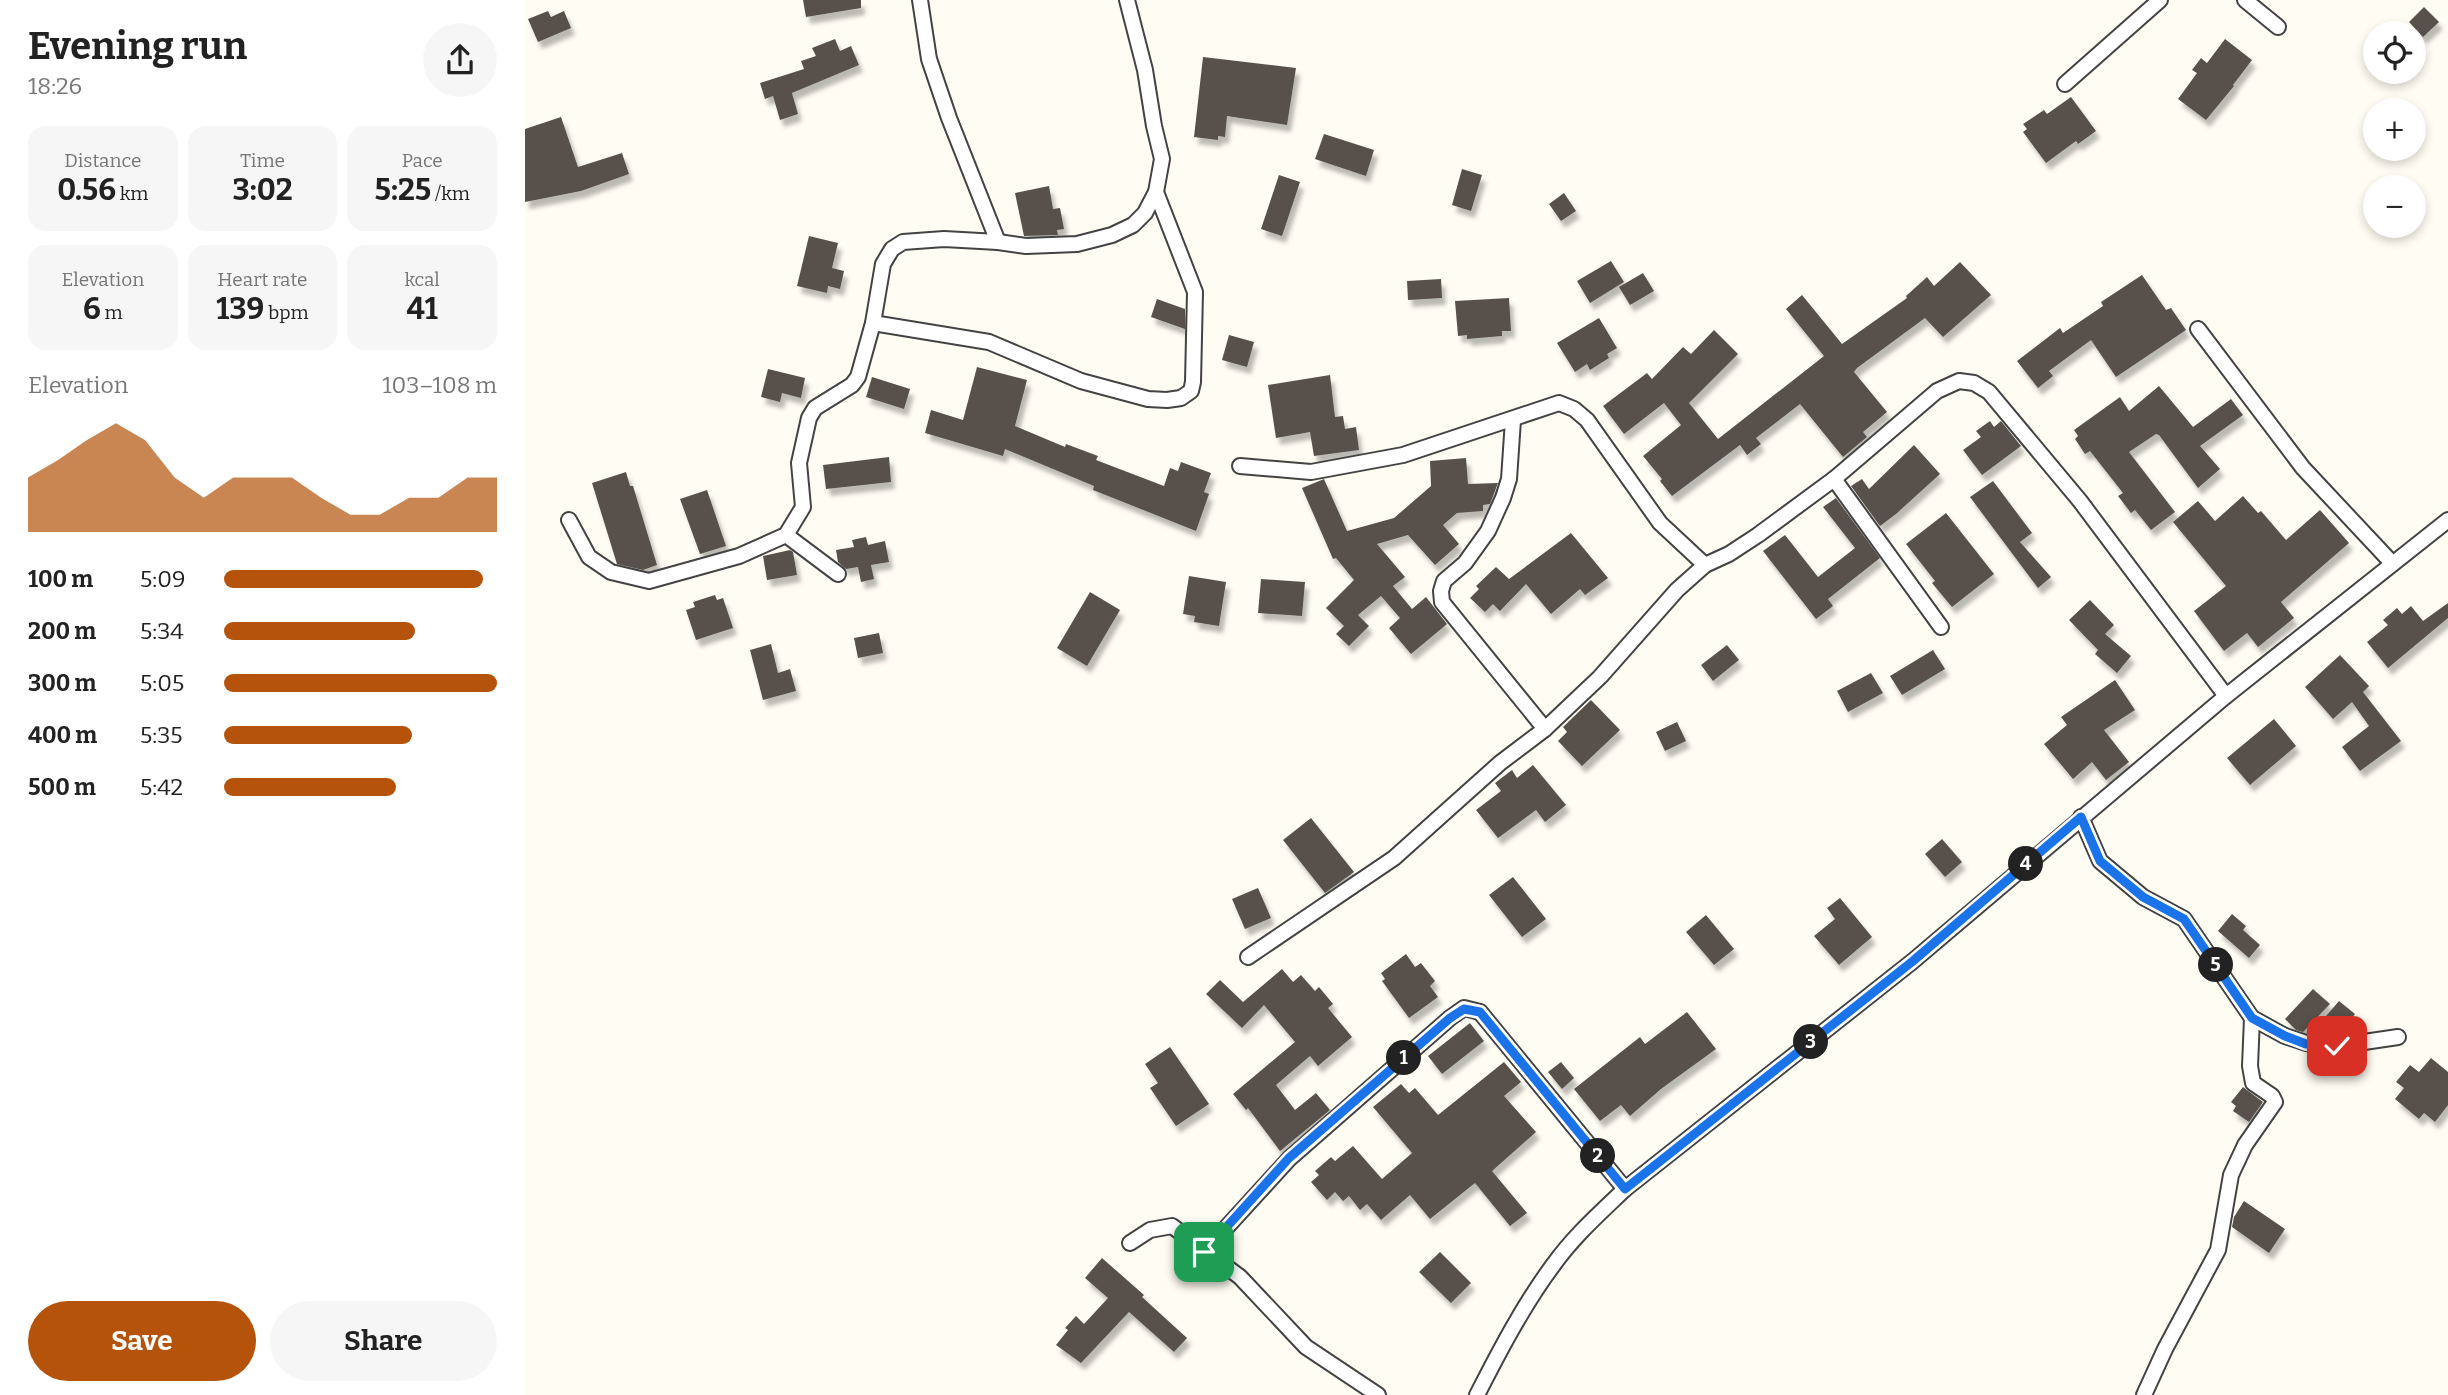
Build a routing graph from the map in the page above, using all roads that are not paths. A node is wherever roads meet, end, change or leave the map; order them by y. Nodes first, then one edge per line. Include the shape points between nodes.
1 (920, 0) edge
2 (1127, 0) edge
3 (2160, 0) edge
4 (2245, 0) edge
5 (2278, 27) dead end
6 (2065, 84) dead end
7 (1156, 192) junction
8 (998, 242) junction
9 (873, 323) junction
10 (2198, 329) dead end
11 (1513, 420) junction
12 (1240, 466) dead end
13 (1834, 479) junction
14 (569, 520) dead end
15 (2448, 520) edge
16 (786, 535) junction
17 (2392, 563) junction
18 (1705, 565) junction
19 (838, 574) dead end
20 (1941, 626) dead end
21 (2225, 696) junction
22 (1545, 729) junction
23 (2081, 817) junction
24 (1248, 957) dead end
25 (2252, 1018) junction
26 (2398, 1037) dead end
27 (1625, 1189) junction
28 (1130, 1243) dead end
29 (1204, 1252) junction
30 (1378, 1395) edge
31 (1477, 1395) edge
32 (2144, 1395) edge

1 - 8 street via 929,59
2 - 7 street via 1162,159
3 - 6 street
4 - 5 street
7 - 8 street via 1133,225 1112,235 1077,244
7 - 9 street via 1195,292 1193,382 1191,391 1181,398 1147,399 1081,382 989,342
8 - 9 street via 930,240 903,242 892,249 883,264
9 - 16 street via 858,377 815,408 809,418 799,463 803,507
10 - 17 street via 2302,468
11 - 12 street via 1403,455 1311,472
11 - 18 street via 1559,403 1574,409 1610,450 1660,523
11 - 22 street via 1509,479 1503,498 1488,531 1465,563 1444,581 1442,602
13 - 18 street via 1759,535
13 - 20 street
13 - 21 street via 1937,391 1959,381 1974,383 1989,392 2080,501
14 - 16 street via 589,558 611,572 649,581 739,556
15 - 17 street
16 - 19 street
17 - 21 street
18 - 22 street
21 - 23 street
22 - 24 street via 1394,858
23 - 25 street via 2100,861 2143,897 2184,919
23 - 27 street via 1913,961
25 - 26 street via 2306,1044 2337,1046
25 - 32 street via 2253,1083 2275,1102 2231,1175 2218,1251
27 - 29 street via 1480,1012 1464,1009 1289,1158
27 - 31 street via 1555,1263
28 - 29 street via 1150,1230 1172,1226
29 - 30 street via 1240,1277 1306,1347

